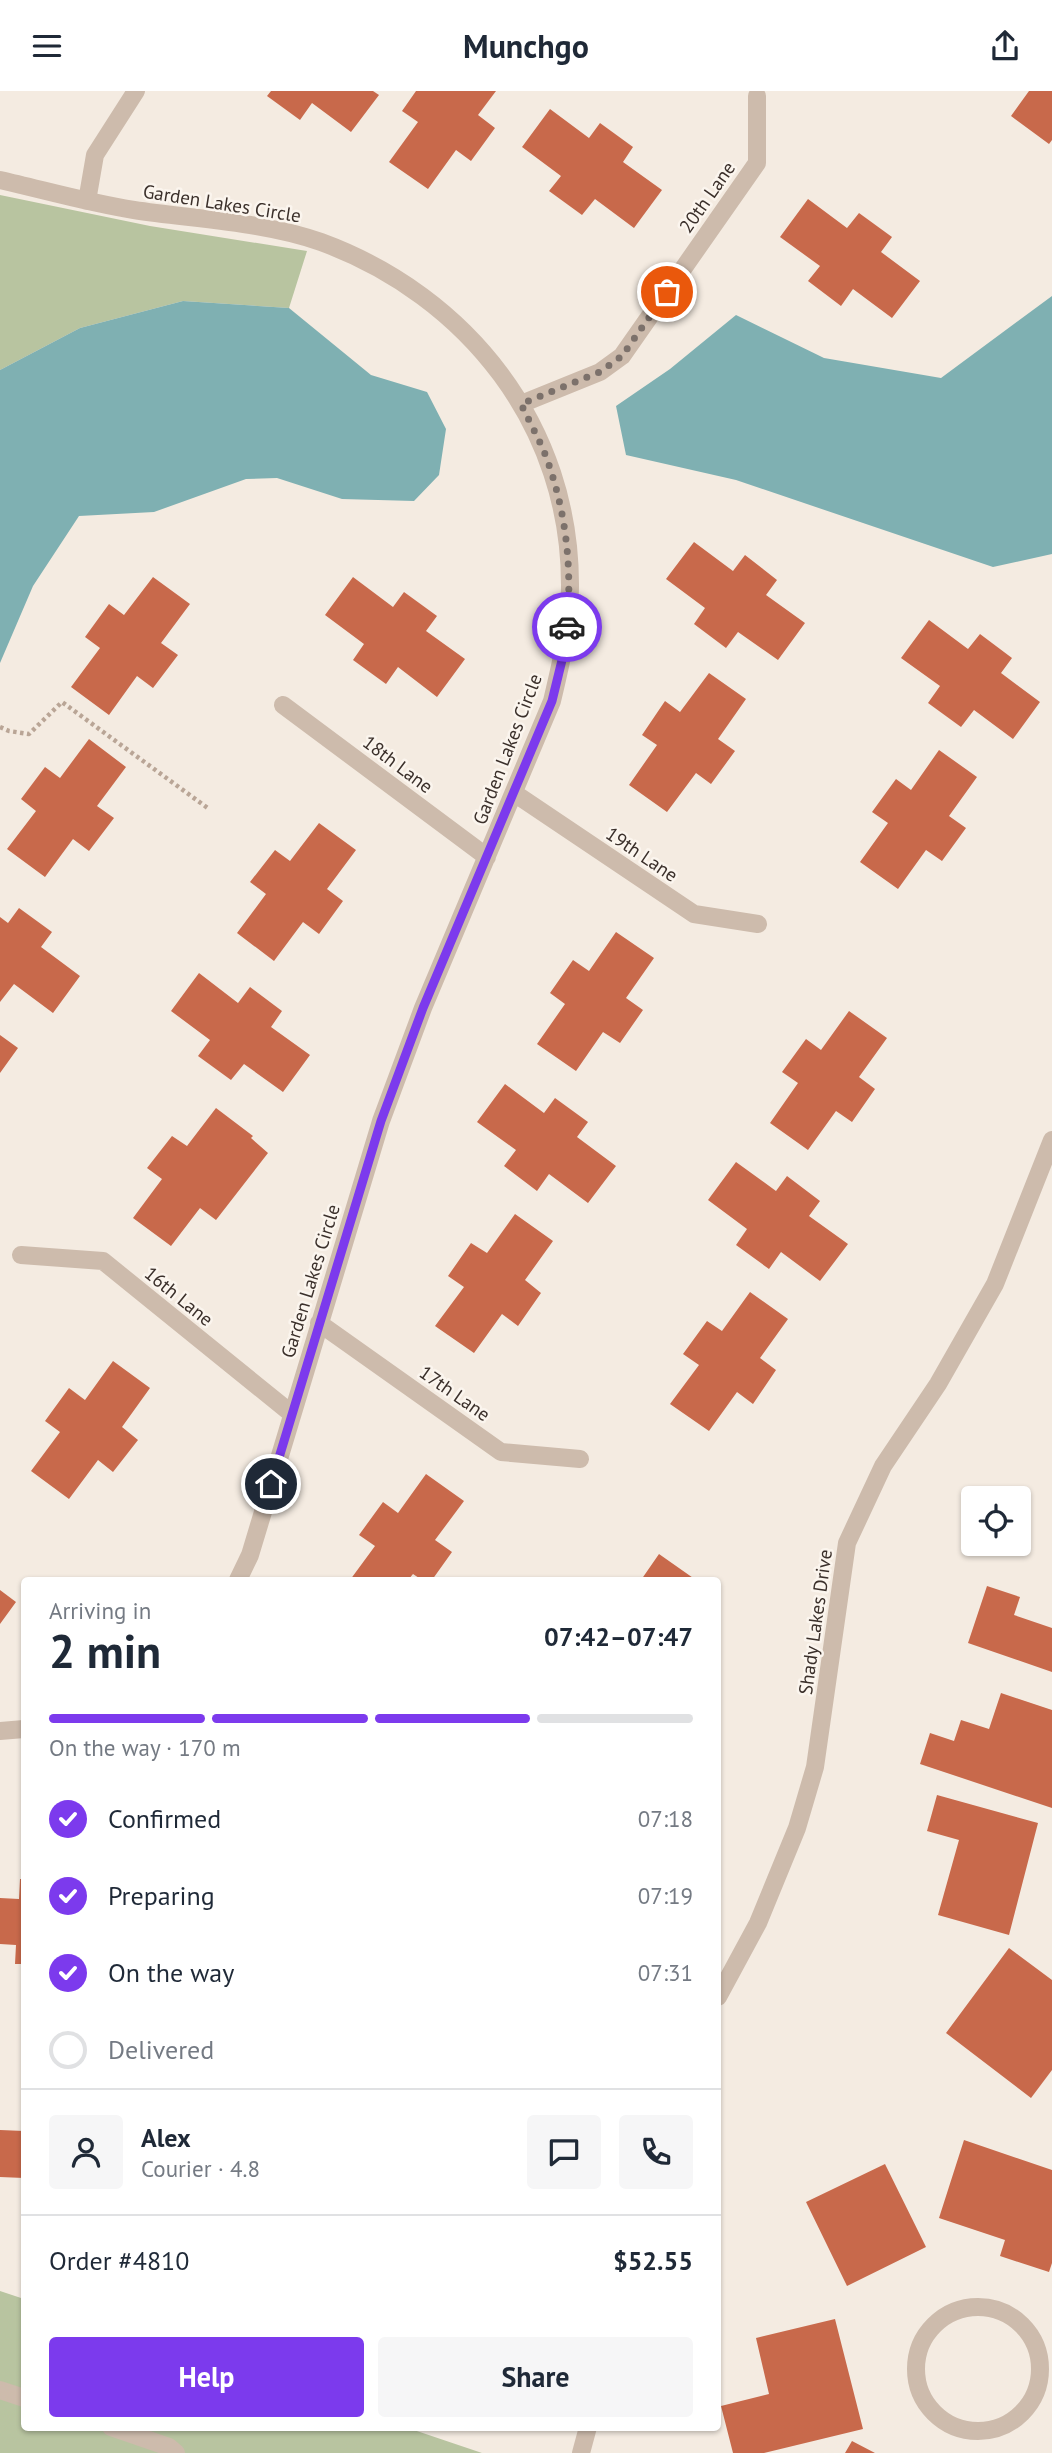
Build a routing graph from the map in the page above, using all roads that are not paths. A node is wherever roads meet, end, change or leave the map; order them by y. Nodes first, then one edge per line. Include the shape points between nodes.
1 (136, 91) edge
2 (757, 96) dead end
3 (0, 180) edge
4 (88, 201) junction
5 (521, 404) junction
6 (283, 705) dead end
7 (514, 793) junction
8 (487, 857) junction
9 (758, 924) dead end
10 (1050, 1151) edge
11 (21, 1255) dead end
12 (319, 1323) junction
13 (292, 1414) junction
14 (580, 1459) dead end
15 (239, 1577) edge
16 (21, 1728) edge
17 (0, 1731) edge
18 (721, 1991) edge
19 (0, 2390) edge
20 (1044, 2391) edge
21 (21, 2397) edge
22 (123, 2431) edge
23 (587, 2431) edge
24 (176, 2453) edge
25 (580, 2453) edge

1 - 4 street via 95,155
2 - 5 street, 20th Lane via 757,163 622,356 600,372
3 - 4 street, Garden Lakes Circle
4 - 5 street, Garden Lakes Circle via 266,229 319,241 369,262 416,290 458,324 495,365
5 - 7 street, Garden Lakes Circle via 547,460 561,506 570,587 565,648 552,701
6 - 8 street, 18th Lane
7 - 8 street, Garden Lakes Circle
7 - 9 street, 19th Lane via 694,914
8 - 12 street, Garden Lakes Circle via 381,1121
10 - 18 street, Shady Lakes Drive via 995,1284 938,1384 883,1466 847,1543 815,1767 797,1828 758,1923
11 - 13 street, 16th Lane via 103,1261
12 - 13 street, Garden Lakes Circle
12 - 14 street, 17th Lane via 501,1452
13 - 15 street, Garden Lakes Circle
16 - 17 street
19 - 21 street
20 - 20 street via 1036,2345 1024,2327 1008,2314 987,2307 965,2308 944,2316 924,2338 916,2358 923,2397 936,2414 954,2426 975,2431 997,2428 1022,2414 1034,2396
22 - 24 street
23 - 25 street

